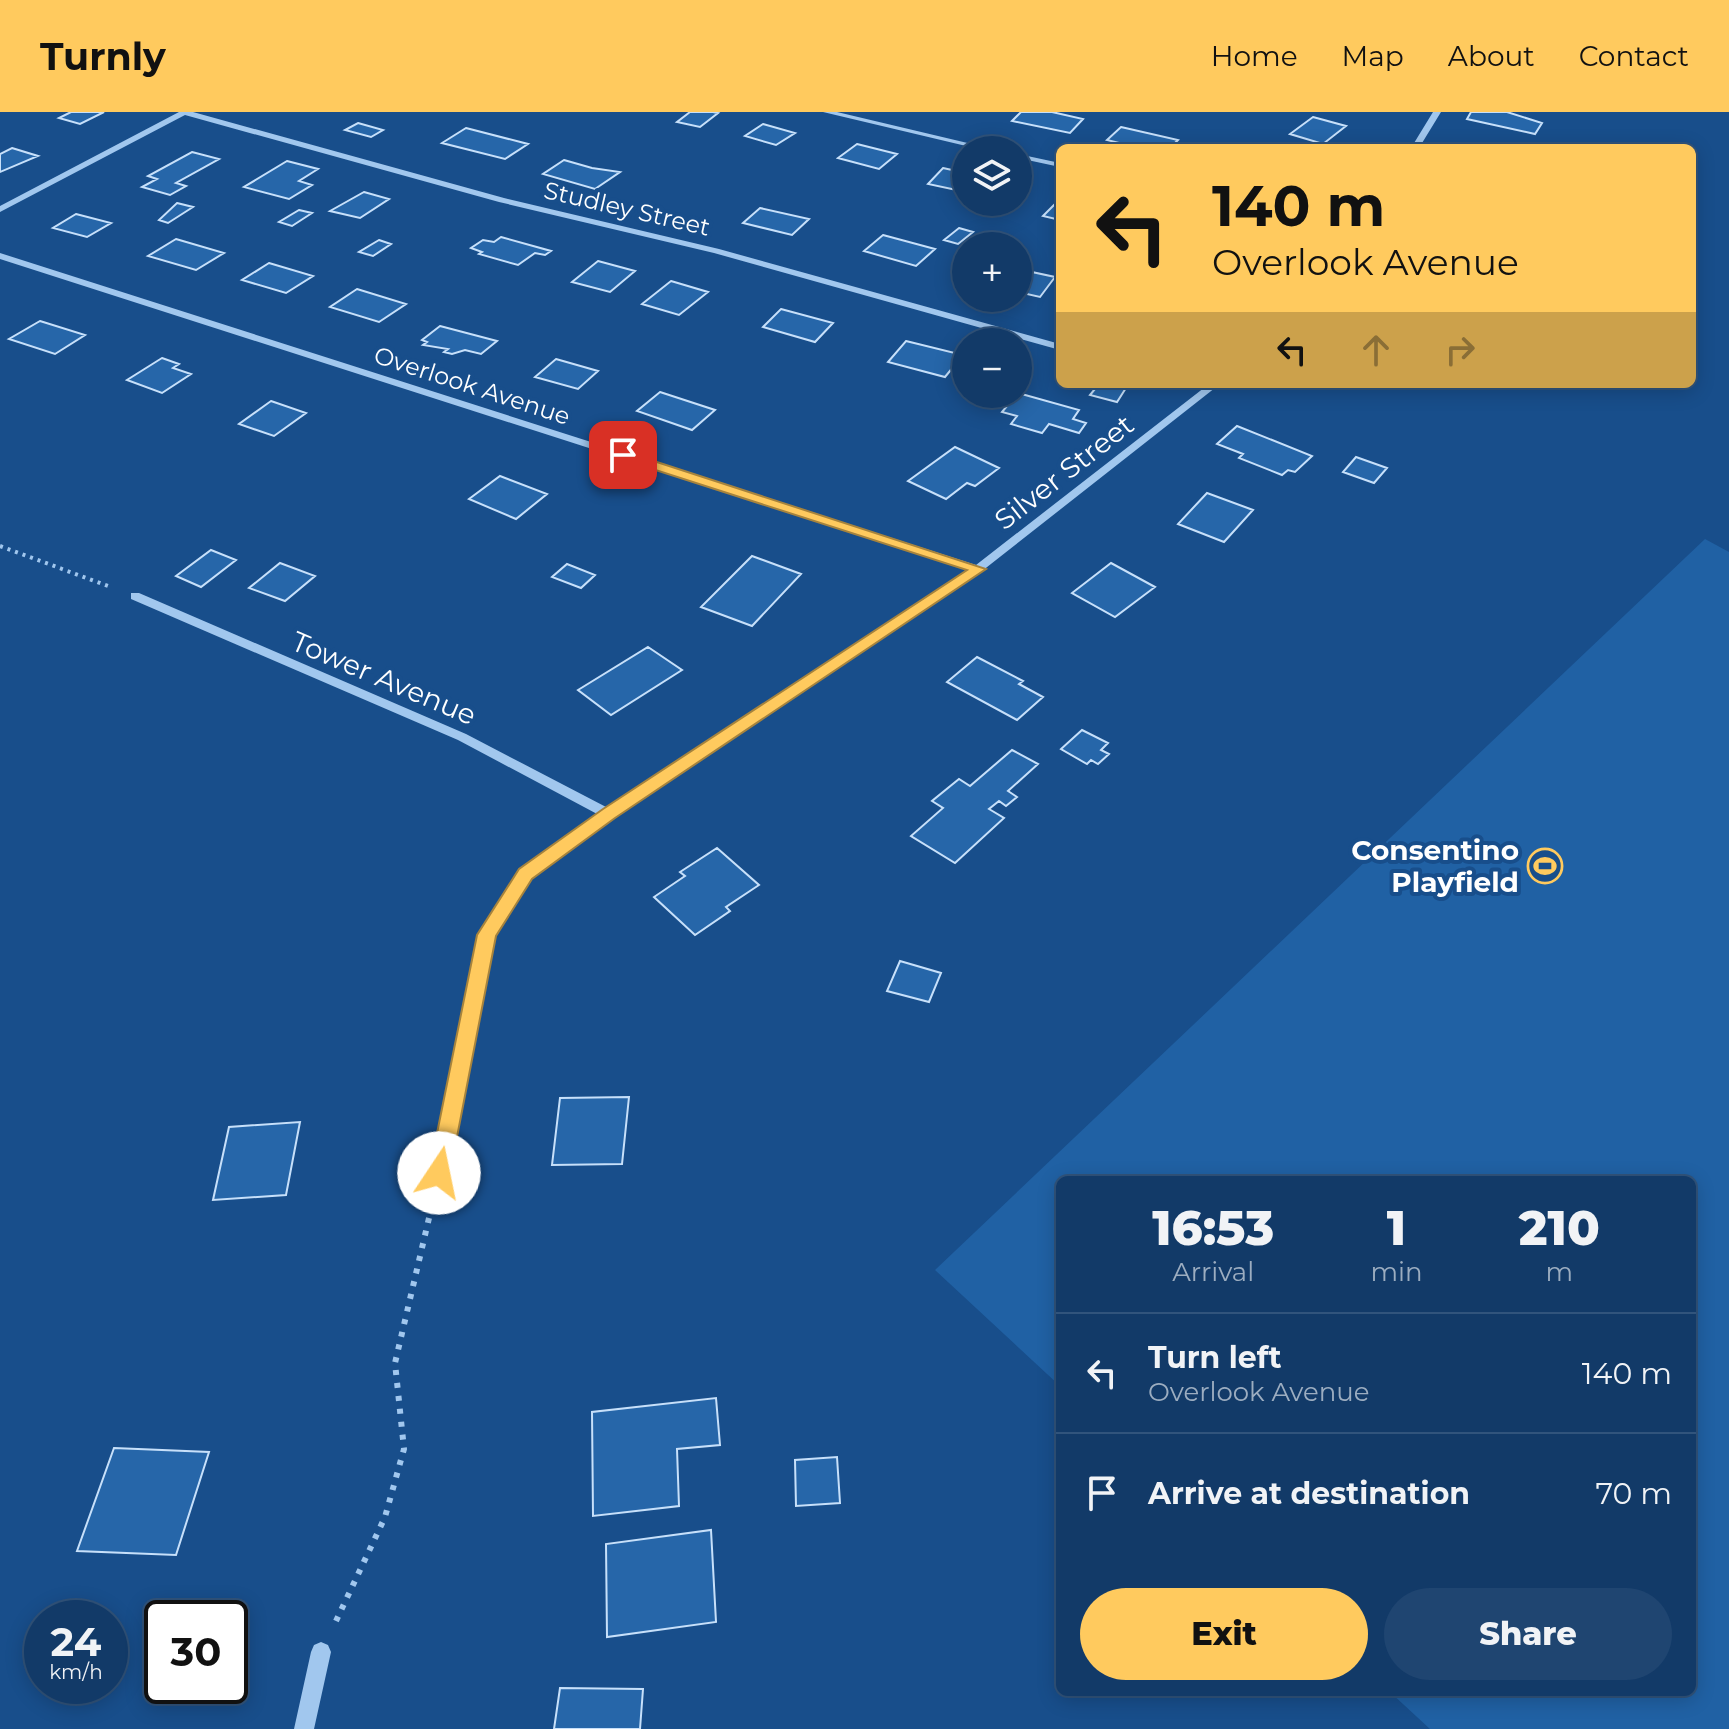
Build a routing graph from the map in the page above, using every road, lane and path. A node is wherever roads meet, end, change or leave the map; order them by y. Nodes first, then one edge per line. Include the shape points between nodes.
1 (185, 112) edge
2 (827, 112) edge
3 (1437, 112) edge
4 (952, 141) edge
5 (1417, 144) edge
6 (1032, 159) edge
7 (1056, 164) edge
8 (0, 209) edge
9 (0, 256) edge
10 (1056, 346) edge
11 (1209, 388) edge
12 (0, 546) edge
13 (978, 569) junction
14 (135, 596) joint
15 (609, 814) junction
16 (439, 1173) joint
17 (321, 1652) joint
18 (304, 1729) edge

1 - 8 street
1 - 10 street, Studley Street
2 - 4 street
3 - 5 street
6 - 7 street
9 - 13 street, Overlook Avenue
11 - 13 street, Silver Street
12 - 14 path
13 - 15 street, Silver Street
14 - 15 street, Tower Avenue via 462,737
15 - 16 street, Silver Street via 526,874 487,935
16 - 17 path via 395,1363 404,1449 385,1517
17 - 18 street

